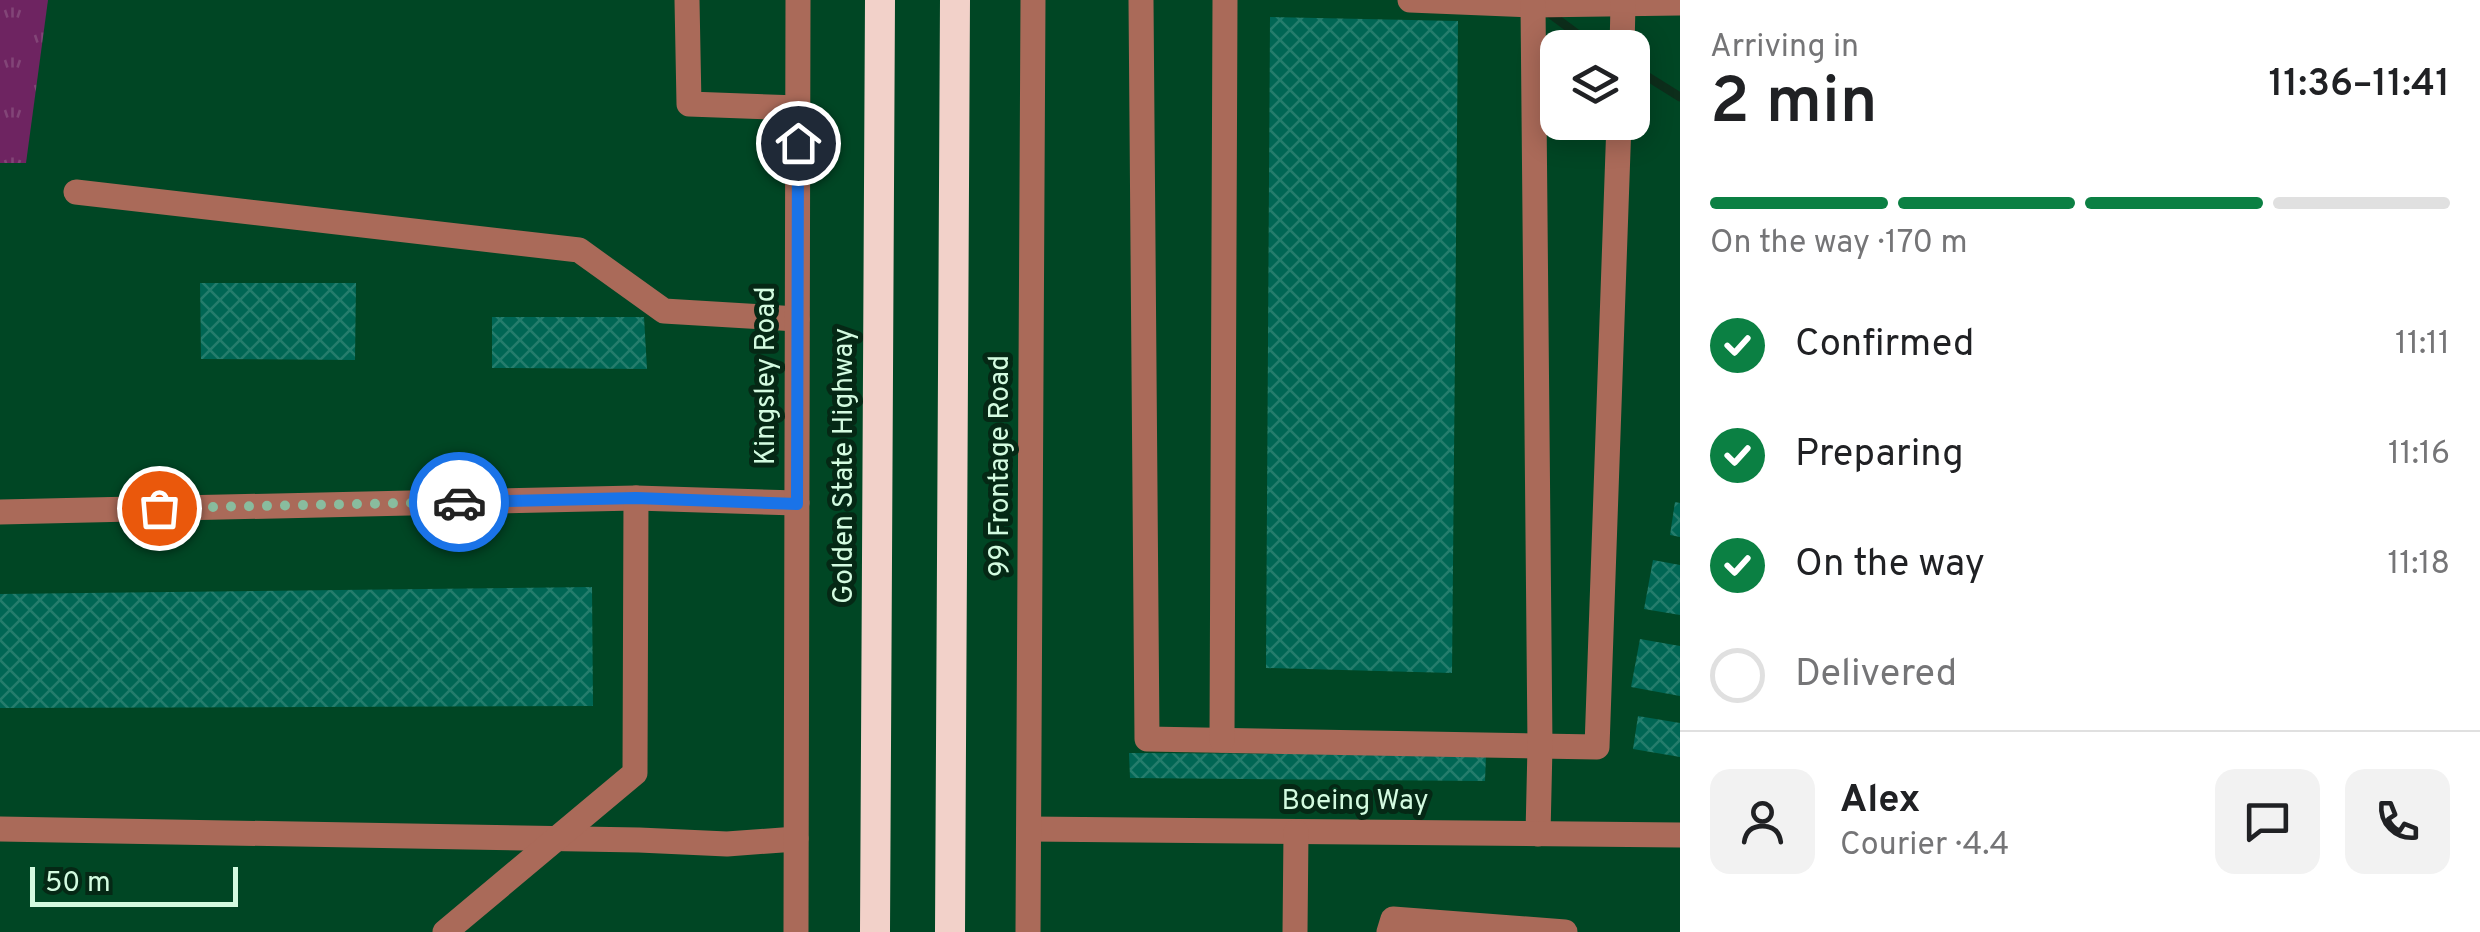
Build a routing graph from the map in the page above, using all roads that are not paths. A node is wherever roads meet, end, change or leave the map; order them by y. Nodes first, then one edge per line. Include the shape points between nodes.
1 (687, 0) edge
2 (798, 0) edge
3 (880, 0) edge
4 (955, 0) edge
5 (1033, 0) edge
6 (1141, 0) edge
7 (1225, 0) edge
8 (1410, 0) edge
9 (1680, 0) edge
10 (1623, 4) junction
11 (1534, 5) junction
12 (1622, 30) edge
13 (798, 108) junction
14 (1619, 140) edge
15 (76, 192) dead end
16 (797, 320) junction
17 (636, 498) junction
18 (797, 504) junction
19 (0, 512) edge
20 (1222, 740) junction
21 (1540, 746) junction
22 (0, 829) edge
23 (1029, 829) junction
24 (1296, 832) junction
25 (1538, 834) junction
26 (1680, 835) edge
27 (556, 838) junction
28 (796, 839) junction
29 (445, 932) edge
30 (796, 932) edge
31 (875, 932) edge
32 (950, 932) edge
33 (1028, 932) edge
34 (1295, 932) edge
35 (1388, 932) edge
36 (1564, 932) edge

1 - 13 street via 689,104
2 - 13 street, Kingsley Road
3 - 31 highway, Golden State Highway
4 - 32 highway
5 - 23 street, 99 Frontage Road
6 - 20 street via 1147,738
7 - 20 street
8 - 11 street
9 - 10 street
10 - 11 street
10 - 12 street
11 - 21 street
13 - 16 street, Kingsley Road
14 - 21 street via 1597,747
15 - 16 street via 579,250 664,311
16 - 18 street, Kingsley Road
17 - 18 street
17 - 19 street
17 - 27 street via 635,774
18 - 28 street, Kingsley Road
20 - 21 street
21 - 25 street
22 - 27 street
23 - 24 street, Boeing Way
23 - 33 street, 99 Frontage Road
24 - 25 street, Boeing Way
24 - 34 street
25 - 26 street, Boeing Way
27 - 28 street via 727,844
27 - 29 street
28 - 30 street, Kingsley Road
35 - 36 street via 1393,919

